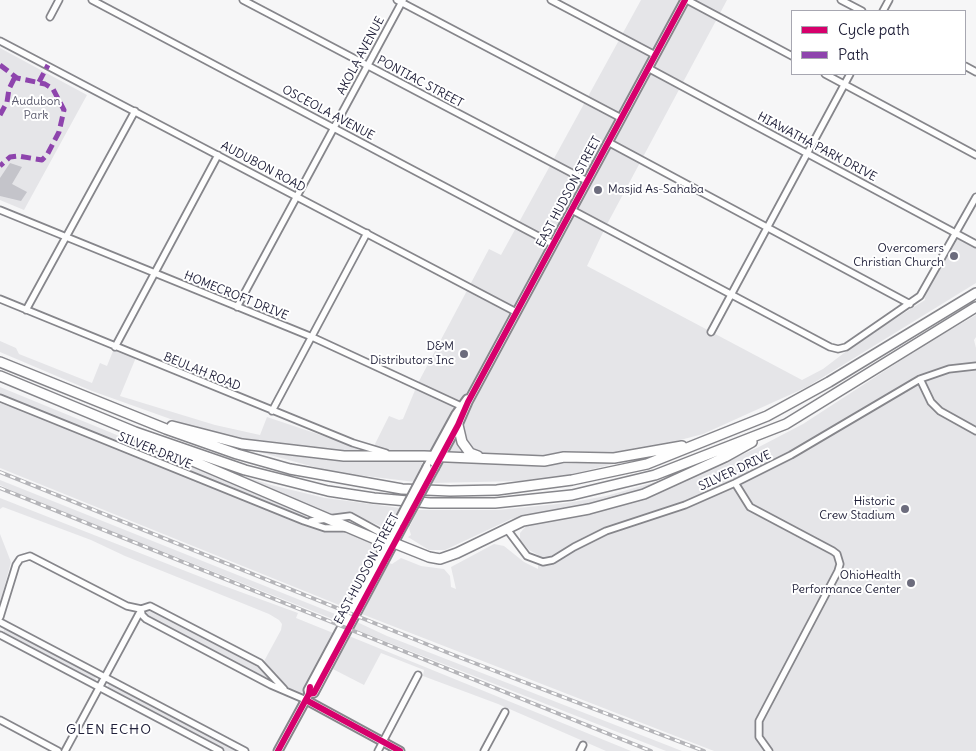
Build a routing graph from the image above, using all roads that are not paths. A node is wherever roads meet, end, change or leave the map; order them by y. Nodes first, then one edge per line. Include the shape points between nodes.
1 (59, 0) edge
2 (92, 0) edge
3 (244, 0) edge
4 (551, 0) edge
5 (686, 0) edge
6 (841, 0) edge
7 (401, 1) edge
8 (860, 10) edge
9 (50, 17) dead end
10 (0, 41) edge
11 (655, 55) junction
12 (791, 55) edge
13 (367, 65) junction
14 (648, 68) junction
15 (827, 75) edge
16 (849, 75) edge
17 (844, 84) junction
18 (134, 111) junction
19 (621, 118) junction
20 (334, 128) junction
21 (608, 142) junction
22 (807, 154) junction
23 (218, 155) junction
24 (976, 155) edge
25 (587, 181) junction
26 (296, 196) junction
27 (976, 197) edge
28 (0, 210) edge
29 (572, 210) junction
30 (767, 227) junction
31 (367, 233) junction
32 (956, 233) junction
33 (66, 237) junction
34 (553, 244) junction
35 (976, 244) edge
36 (154, 273) junction
37 (976, 293) edge
38 (731, 294) junction
39 (0, 299) edge
40 (910, 304) junction
41 (237, 307) junction
42 (976, 307) edge
43 (26, 310) junction
44 (516, 312) junction
45 (711, 332) dead end
46 (312, 337) junction
47 (115, 347) junction
48 (0, 362) edge
49 (976, 366) edge
50 (0, 376) edge
51 (920, 379) junction
52 (472, 394) junction
53 (0, 398) edge
54 (461, 406) junction
55 (120, 411) junction
56 (272, 411) junction
57 (87, 412) junction
58 (786, 424) junction
59 (458, 425) junction
60 (976, 431) edge
61 (714, 437) junction
62 (398, 456) junction
63 (437, 457) junction
64 (483, 458) junction
65 (735, 483) junction
66 (330, 519) junction
67 (304, 521) junction
68 (506, 528) junction
69 (353, 529) junction
70 (390, 541) junction
71 (141, 609) junction
72 (0, 617) edge
73 (0, 622) edge
74 (0, 635) edge
75 (418, 675) dead end
76 (104, 677) junction
77 (99, 687) junction
78 (284, 689) junction
79 (307, 697) junction
80 (505, 712) dead end
81 (0, 720) edge
82 (382, 742) junction
83 (583, 745) dead end
84 (58, 751) edge
85 (65, 751) edge
86 (220, 751) edge
87 (245, 751) edge
88 (278, 751) edge
89 (378, 751) edge
90 (400, 751) edge
91 (484, 751) edge
92 (580, 751) edge
93 (769, 751) edge

1 - 9 street
2 - 20 street, OSCEOLA AVENUE
3 - 13 street, PONTIAC STREET
4 - 11 street
5 - 11 main road, EAST HUDSON STREET
5 - 12 street
6 - 8 street
7 - 13 street, AKOLA AVENUE
7 - 19 street
10 - 18 street, AUDUBON ROAD
11 - 14 main road, EAST HUDSON STREET
13 - 20 street, AKOLA AVENUE
13 - 25 street, PONTIAC STREET
14 - 19 main road, EAST HUDSON STREET
14 - 22 street, HIAWATHA PARK DRIVE
15 - 17 street
16 - 17 street
17 - 22 street
17 - 24 street
18 - 23 street, AUDUBON ROAD
18 - 33 street
19 - 21 main road, EAST HUDSON STREET
20 - 26 street, AKOLA AVENUE
20 - 34 street, OSCEOLA AVENUE
21 - 25 main road, EAST HUDSON STREET
21 - 30 street
22 - 30 street
22 - 32 street, HIAWATHA PARK DRIVE
23 - 26 street, AUDUBON ROAD
23 - 36 street
25 - 29 main road, EAST HUDSON STREET
26 - 31 street, AUDUBON ROAD
26 - 41 street, AKOLA AVENUE
27 - 32 street
28 - 33 street, HOMECROFT DRIVE
29 - 34 main road, EAST HUDSON STREET
29 - 38 street
30 - 38 street
30 - 40 street
31 - 44 street, AUDUBON ROAD
31 - 46 street
32 - 35 street, HIAWATHA PARK DRIVE
32 - 40 street via 928,286
33 - 36 street, HOMECROFT DRIVE
33 - 43 street
34 - 44 main road, EAST HUDSON STREET
36 - 41 street, HOMECROFT DRIVE
36 - 47 street
37 - 61 highway via 767,416
38 - 40 street via 830,348 838,349 846,347
38 - 45 street
39 - 43 street, BEULAH ROAD
41 - 46 street, HOMECROFT DRIVE
42 - 58 highway
43 - 47 street, BEULAH ROAD
44 - 52 main road, EAST HUDSON STREET
46 - 54 street, HOMECROFT DRIVE
46 - 56 street
47 - 56 street, BEULAH ROAD
48 - 55 highway
49 - 51 street, SILVER DRIVE via 949,368
50 - 57 highway
51 - 60 street via 940,411
51 - 65 street, SILVER DRIVE via 791,455
52 - 54 main road, EAST HUDSON STREET
52 - 59 main road, EAST HUDSON STREET
53 - 67 street, SILVER DRIVE
54 - 63 main road, EAST HUDSON STREET
55 - 61 highway via 237,454 290,469 375,485 432,491 497,490 572,480 647,464
55 - 62 highway via 242,444 344,456
56 - 62 street, BEULAH ROAD via 359,445
57 - 58 highway via 170,445 254,473 356,495 449,504 572,495 655,475
57 - 66 highway via 159,449
58 - 68 highway via 725,457 644,494 589,509 530,519
59 - 63 main road, EAST HUDSON STREET
59 - 64 highway via 462,442 470,453
61 - 64 highway via 614,458 564,457 544,461
62 - 63 highway
63 - 64 highway
63 - 70 main road, EAST HUDSON STREET, bridge
65 - 68 street, SILVER DRIVE via 685,505 606,531 553,560 543,562 527,556
65 - 93 street via 750,507 833,551 840,564 760,721 760,737
66 - 67 street, SILVER DRIVE
66 - 69 highway
66 - 70 street, SILVER DRIVE via 350,516
67 - 69 street, SILVER DRIVE via 325,528
68 - 70 highway via 457,554 440,558 421,555
69 - 70 highway
70 - 79 main road, EAST HUDSON STREET
71 - 72 street via 127,606 27,556 16,566
71 - 76 street
71 - 78 street via 146,619
71 - 78 street via 150,606 260,663
73 - 76 street
74 - 77 street
75 - 82 street
76 - 77 street
76 - 87 street
77 - 85 street
77 - 86 street
78 - 79 street
79 - 82 main road
79 - 88 main road, EAST HUDSON STREET
80 - 91 street
81 - 84 street
82 - 89 street
82 - 90 main road
83 - 92 street

